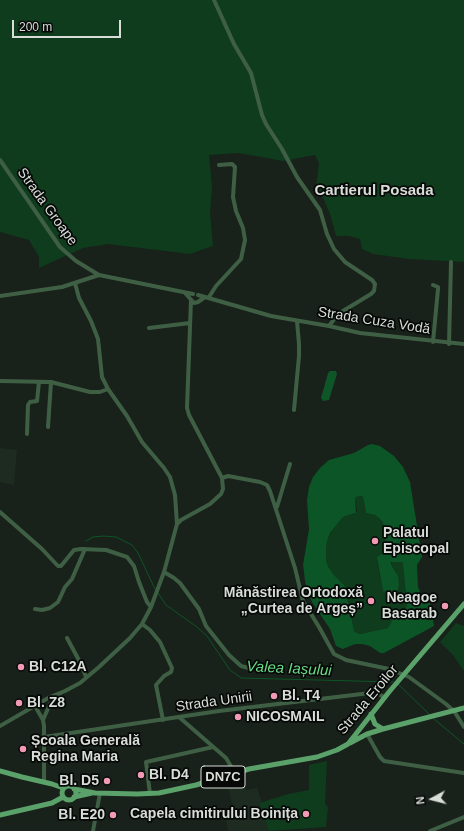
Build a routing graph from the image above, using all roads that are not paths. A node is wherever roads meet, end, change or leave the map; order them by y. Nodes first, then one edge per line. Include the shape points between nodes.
1 (214, 0) edge
2 (0, 160) edge
3 (220, 165) dead end
4 (451, 262) dead end
5 (99, 275) junction
6 (76, 284) junction
7 (433, 285) dead end
8 (198, 294) junction
9 (0, 296) edge
10 (191, 297) junction
11 (207, 297) junction
12 (198, 301) junction
13 (191, 310) junction
14 (297, 321) junction
15 (190, 323) junction
16 (329, 326) junction
17 (149, 328) dead end
18 (433, 342) junction
19 (449, 344) junction
20 (464, 344) edge
21 (0, 381) edge
22 (39, 382) junction
23 (51, 382) junction
24 (108, 390) junction
25 (294, 410) dead end
26 (48, 428) dead end
27 (27, 434) dead end
28 (290, 464) dead end
29 (222, 478) junction
30 (277, 507) junction
31 (0, 512) edge
32 (176, 524) junction
33 (85, 549) junction
34 (164, 572) junction
35 (464, 604) edge
36 (151, 607) junction
37 (35, 609) dead end
38 (142, 624) junction
39 (67, 638) dead end
40 (252, 669) dead end
41 (403, 676) junction
42 (86, 677) junction
43 (66, 691) junction
44 (385, 698) junction
45 (35, 706) junction
46 (464, 708) edge
47 (454, 711) junction
48 (371, 714) junction
49 (179, 718) junction
50 (43, 720) junction
51 (163, 720) junction
52 (0, 726) edge
53 (464, 727) edge
54 (383, 729) junction
55 (367, 734) junction
56 (44, 737) junction
57 (348, 744) junction
58 (213, 747) junction
59 (0, 771) edge
60 (236, 773) junction
61 (464, 773) edge
62 (44, 782) junction
63 (63, 788) junction
64 (74, 789) junction
65 (97, 793) junction
66 (150, 794) junction
67 (63, 797) junction
68 (74, 797) junction
69 (0, 815) edge
70 (464, 817) edge
71 (93, 831) edge
72 (430, 831) edge

1 - 16 street via 234,44 251,73 266,124 320,210 334,249 345,262 375,284 372,292 338,314
2 - 5 street, Strada Groape via 60,247 76,261
3 - 11 street via 232,164 235,167 233,197 243,228 244,240 241,259
4 - 19 street, Strada Cuza Vodă
5 - 6 street
5 - 10 street
6 - 9 street
6 - 24 street via 79,298 98,339 101,372
7 - 18 street via 438,287
8 - 10 street
8 - 11 street, Strada Cuza Vodă
8 - 12 street
10 - 12 street
10 - 13 street
11 - 12 street
11 - 14 street, Strada Cuza Vodă
12 - 13 street
13 - 15 street
14 - 16 street, Strada Cuza Vodă
14 - 25 street, Strada Cuza Vodă via 300,344
15 - 17 street
15 - 29 street via 187,408
16 - 18 street, Strada Cuza Vodă via 372,335
18 - 19 street, Strada Cuza Vodă
19 - 20 street, Strada Cuza Vodă
21 - 22 street
22 - 23 street
22 - 27 street via 37,401 28,405
23 - 24 street via 90,392
23 - 26 street
24 - 32 street via 142,442 170,477 175,495
28 - 30 street
29 - 30 street via 228,476 264,483
29 - 32 street via 223,489 218,498
30 - 41 street via 303,601 334,654 346,660 388,669
31 - 33 street via 58,566 61,566 74,550
32 - 34 street
33 - 36 street via 106,550 127,557 134,566 143,593
33 - 37 street via 72,579 58,602 50,608
34 - 36 street
34 - 40 street via 184,589 199,609 206,626 228,655 241,666
35 - 41 main road, Strada Eroilor
36 - 38 street
38 - 42 street
38 - 51 street via 160,642 172,668 171,672 156,685
39 - 42 street
41 - 44 main road, Strada Eroilor
41 - 47 street via 423,686
42 - 43 street
43 - 45 street
43 - 50 street via 50,704
44 - 48 main road, Strada Eroilor
44 - 49 street, Strada Unirii via 370,693
45 - 50 street
45 - 52 street
46 - 47 main road, DN7C
47 - 53 street
47 - 54 main road, DN7C
48 - 54 main road via 375,724
48 - 57 main road, Strada Eroilor
49 - 51 street, Strada Unirii
49 - 58 street
50 - 56 street
51 - 56 street, Strada Unirii
54 - 55 main road, DN7C
55 - 57 main road, DN7C
55 - 61 street via 384,761
56 - 62 street
57 - 60 main road, Strada Eroilor / DN7C via 317,757
58 - 60 street via 226,758
58 - 66 street via 146,762
59 - 62 main road
60 - 66 main road, Strada Eroilor / DN7C via 184,788
62 - 63 main road
63 - 64 main road, DN7C via 69,786
63 - 67 main road
64 - 65 main road, Strada Eroilor / DN7C
64 - 68 main road
65 - 66 main road, Strada Eroilor / DN7C
65 - 68 main road
65 - 71 street
67 - 68 main road via 69,800
67 - 69 main road via 52,803
70 - 72 street

